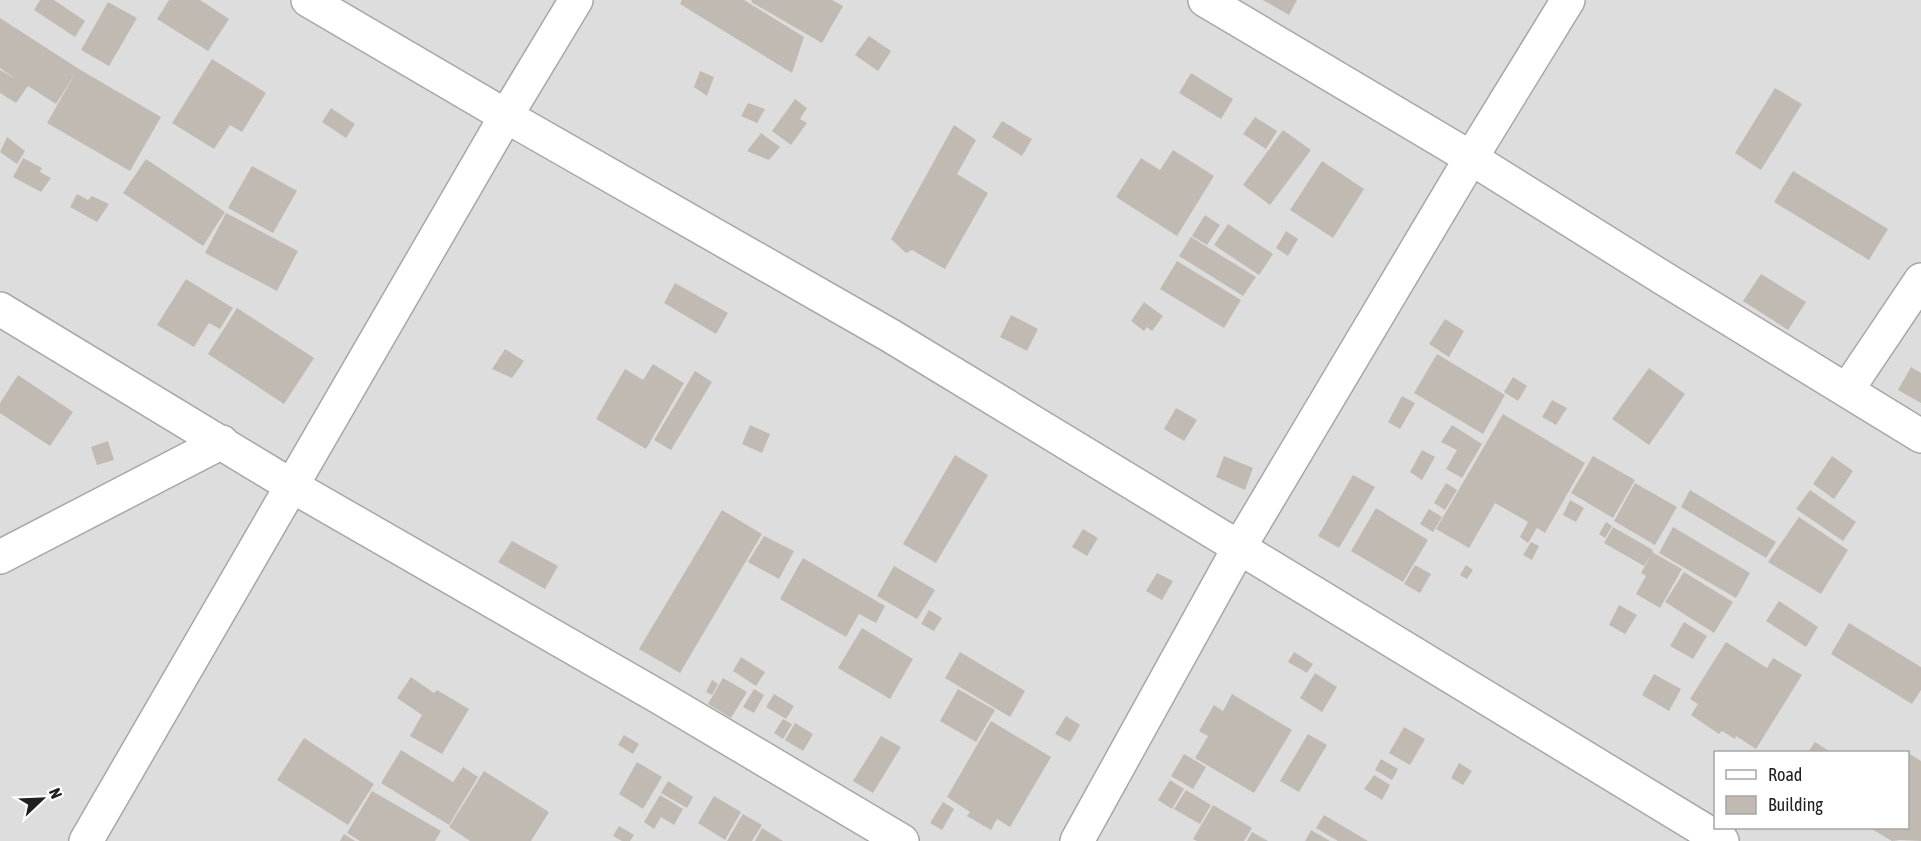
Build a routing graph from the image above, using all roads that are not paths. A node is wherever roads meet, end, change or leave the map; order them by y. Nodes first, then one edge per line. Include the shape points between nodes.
1 (308, 0) edge
2 (576, 0) edge
3 (1205, 0) edge
4 (1568, 0) edge
5 (506, 116) junction
6 (1471, 158) junction
7 (1921, 280) edge
8 (0, 309) edge
9 (1847, 390) junction
10 (1921, 436) edge
11 (222, 442) junction
12 (291, 486) junction
13 (1240, 546) junction
14 (0, 557) edge
15 (86, 841) edge
16 (902, 841) edge
17 (1077, 841) edge
18 (1722, 841) edge

1 - 5 street
2 - 5 street
3 - 6 street
4 - 6 street
5 - 12 street
5 - 13 street via 891,336
6 - 9 street
6 - 13 street
7 - 9 street
8 - 11 street
9 - 10 street
11 - 12 street
11 - 14 street
12 - 15 street
12 - 16 street
13 - 17 street
13 - 18 street

